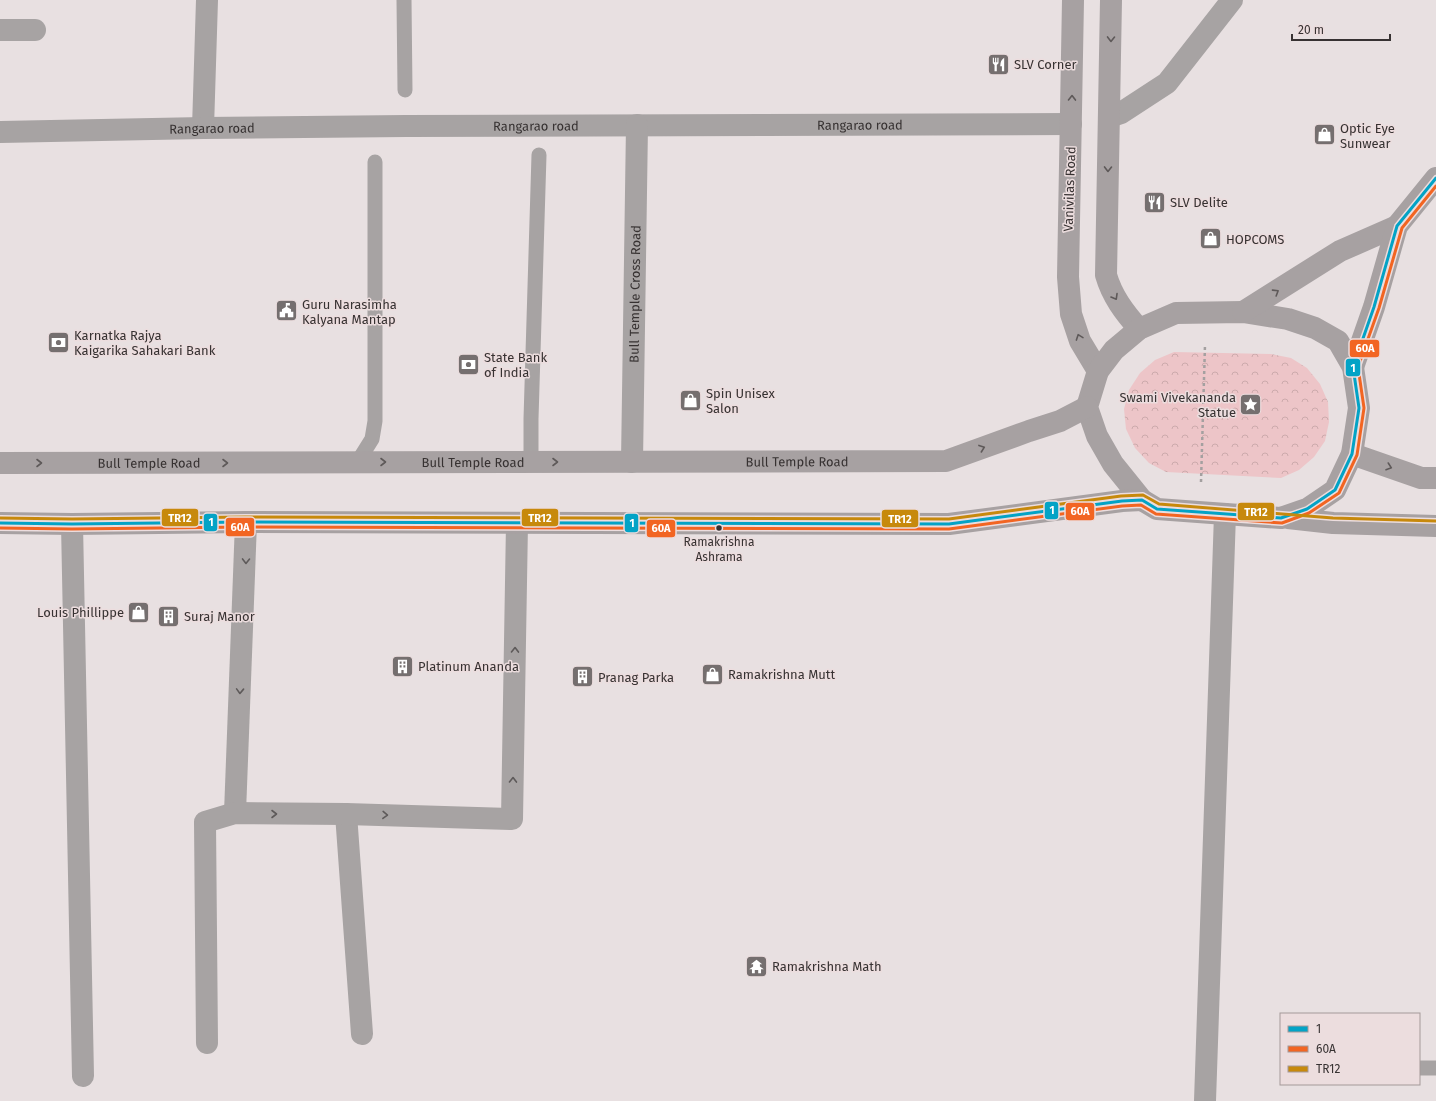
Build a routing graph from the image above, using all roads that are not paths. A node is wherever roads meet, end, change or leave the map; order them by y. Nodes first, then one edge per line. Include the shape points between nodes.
1 (207, 0) edge
2 (404, 0) edge
3 (1074, 0) edge
4 (1111, 0) edge
5 (1232, 0) edge
6 (0, 30) edge
7 (35, 30) dead end
8 (405, 90) dead end
9 (1109, 117) junction
10 (1071, 124) junction
11 (637, 125) junction
12 (203, 128) junction
13 (0, 132) edge
14 (538, 155) dead end
15 (375, 162) dead end
16 (1436, 178) edge
17 (1397, 226) junction
18 (1242, 312) junction
19 (1139, 329) junction
20 (1353, 367) junction
21 (1098, 370) junction
22 (1087, 407) junction
23 (1352, 454) junction
24 (357, 462) junction
25 (531, 462) junction
26 (632, 462) junction
27 (0, 463) edge
28 (1436, 478) edge
29 (1142, 500) junction
30 (1225, 514) junction
31 (1281, 518) junction
32 (246, 522) junction
33 (0, 523) edge
34 (516, 523) junction
35 (72, 524) junction
36 (1436, 526) edge
37 (235, 813) junction
38 (346, 814) junction
39 (362, 1034) dead end
40 (207, 1043) dead end
41 (1420, 1068) edge
42 (1436, 1068) edge
43 (83, 1076) dead end
44 (1205, 1101) edge

1 - 12 street
2 - 8 lane
10 -> 3 main road, Vanivilas Road
4 -> 9 main road
5 - 9 street via 1167,83 1121,113
6 - 7 street
9 -> 19 main road via 1106,275 1117,302
10 - 11 street, Rangarao road
21 -> 10 main road, Vanivilas Road via 1080,341 1071,314 1067,260
11 - 12 street, Rangarao road
11 - 26 street, Bull Temple Cross Road
12 - 13 street, Rangarao road
14 - 25 lane
15 - 24 lane via 375,421 372,439
16 - 17 main road
18 -> 17 main road via 1340,251
17 - 20 main road via 1374,308
18 - 19 main road via 1176,313
18 - 20 main road via 1288,319 1315,328 1338,341
19 - 21 main road via 1114,350
20 - 23 main road via 1359,408
21 - 22 main road
26 -> 22 main road, Bull Temple Road via 946,461 1060,421
22 - 29 main road via 1097,436 1113,464
23 -> 28 main road via 1421,478
23 - 31 main road via 1335,490 1307,510
24 -> 25 main road, Bull Temple Road
27 -> 24 main road, Bull Temple Road
25 -> 26 main road, Bull Temple Road
29 - 30 main road via 1157,509
29 - 34 main road via 949,524
30 - 31 main road
30 - 44 street
31 - 36 main road via 1333,523
32 - 34 main road
32 - 35 main road
32 -> 37 street
33 - 35 main road
38 -> 34 street via 512,819
35 - 43 street
37 -> 38 street
37 - 40 street via 205,822
38 - 39 street
41 - 42 lane

